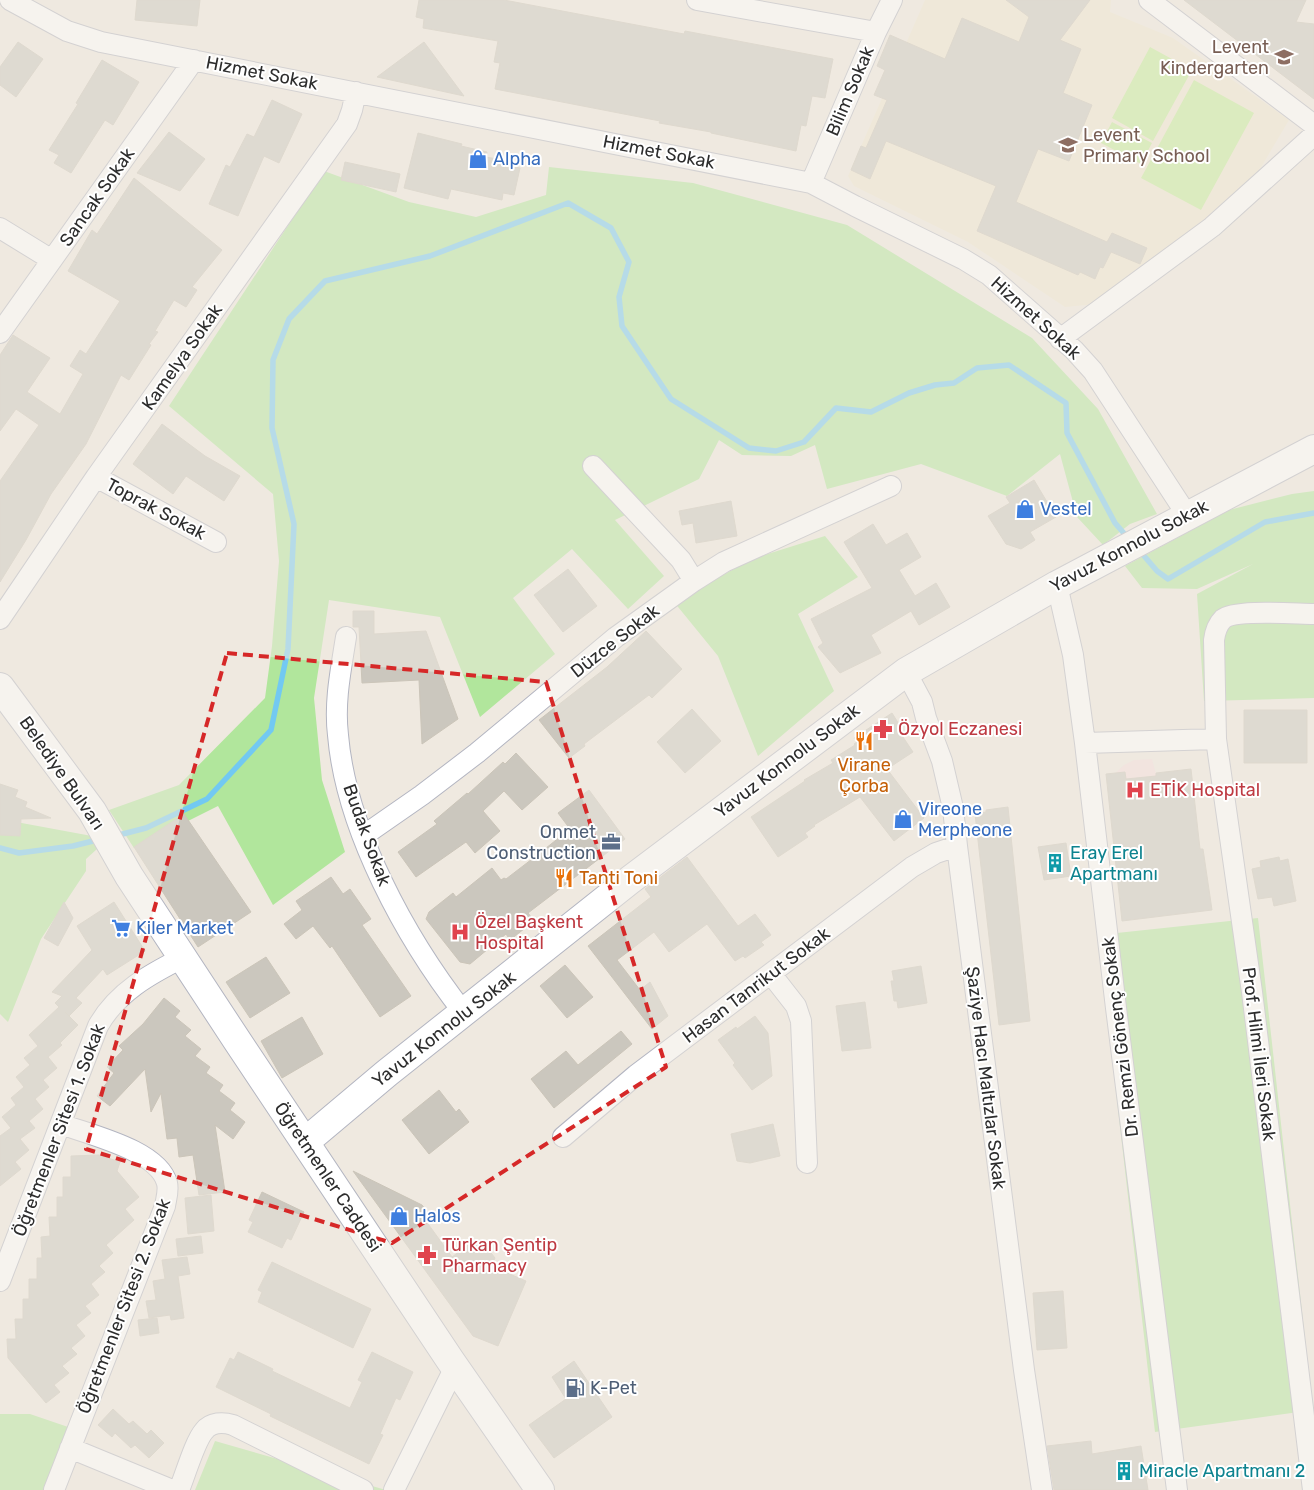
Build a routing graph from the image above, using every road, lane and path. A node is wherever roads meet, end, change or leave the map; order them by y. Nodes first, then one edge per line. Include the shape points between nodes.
1 (10, 0) edge
2 (697, 0) edge
3 (892, 0) edge
4 (1149, 0) edge
5 (876, 32) junction
6 (194, 60) junction
7 (356, 92) junction
8 (1314, 125) edge
9 (1314, 135) edge
10 (811, 183) junction
11 (0, 228) edge
12 (52, 260) junction
13 (0, 333) edge
14 (1060, 339) junction
15 (1314, 449) edge
16 (593, 466) dead end
17 (96, 477) junction
18 (891, 486) dead end
19 (1187, 515) junction
20 (216, 542) dead end
21 (694, 581) junction
22 (1057, 585) junction
23 (1314, 614) edge
24 (0, 619) edge
25 (346, 637) dead end
26 (906, 672) junction
27 (0, 687) edge
28 (1216, 739) junction
29 (1085, 743) junction
30 (363, 836) junction
31 (957, 846) junction
32 (121, 861) joint
33 (184, 957) junction
34 (771, 974) junction
35 (464, 1013) junction
36 (61, 1124) junction
37 (563, 1137) dead end
38 (305, 1142) junction
39 (807, 1163) dead end
40 (0, 1282) edge
41 (455, 1367) junction
42 (70, 1448) junction
43 (54, 1490) edge
44 (172, 1490) edge
45 (179, 1490) edge
46 (364, 1490) edge
47 (394, 1490) edge
48 (540, 1490) edge
49 (1042, 1490) edge
50 (1177, 1490) edge
51 (1313, 1490) edge

1 - 6 street, Hizmet Sokak via 79,35
2 - 5 street
3 - 5 street, Bilim Sokak
4 - 8 street
5 - 10 street, Bilim Sokak
6 - 7 street, Hizmet Sokak
6 - 12 street, Sancak Sokak
7 - 10 street, Hizmet Sokak
7 - 17 street, Kamelya Sokak via 347,124
9 - 14 street via 1212,227
10 - 14 street, Hizmet Sokak via 975,266
11 - 12 street
12 - 13 street, Sancak Sokak
14 - 19 street, Hizmet Sokak via 1093,371
15 - 19 street, Yavuz Konnolu Sokak
16 - 21 street via 681,560
17 - 20 street, Toprak Sokak
17 - 24 street, Kamelya Sokak
18 - 21 street, Düzce Sokak via 724,562
19 - 22 street, Yavuz Konnolu Sokak
21 - 30 street, Düzce Sokak via 616,637 430,789
22 - 26 street, Yavuz Konnolu Sokak
22 - 29 street, Dr. Remzi Gönenç Sokak via 1073,655
23 - 28 street, Prof. Hilmi İleri Sokak via 1236,614 1222,620 1214,640
25 - 30 street, Budak Sokak via 338,681 338,736 346,781
26 - 31 street, Şaziye Hacı Maltızlar Sokak via 922,702 942,761 952,800
26 - 35 street, Yavuz Konnolu Sokak via 630,880
27 - 32 street, Belediye Bulvarı via 92,811
28 - 29 street
28 - 51 street, Prof. Hilmi İleri Sokak via 1252,992
29 - 50 street, Dr. Remzi Gönenç Sokak
30 - 35 street, Budak Sokak via 410,935
31 - 34 street, Hasan Tanrikut Sokak via 936,853 912,867
31 - 49 street, Şaziye Hacı Maltızlar Sokak via 1022,1360
32 - 33 street, Öğretmenler Caddesi
33 - 36 street, Öğretmenler Sitesi 1. Sokak via 155,971 110,1007 98,1026
33 - 38 street, Öğretmenler Caddesi
34 - 37 street, Hasan Tanrikut Sokak via 636,1076
34 - 39 street via 796,1006 801,1021
35 - 38 street, Yavuz Konnolu Sokak
36 - 40 street, Öğretmenler Sitesi 1. Sokak
36 - 42 street, Öğretmenler Sitesi 2. Sokak via 143,1156 155,1164 168,1185 164,1206
38 - 41 street, Öğretmenler Caddesi
41 - 47 street
41 - 48 street, Öğretmenler Caddesi
42 - 43 street, Öğretmenler Sitesi 2. Sokak
42 - 44 street
45 - 46 street via 203,1431 222,1423 233,1425

